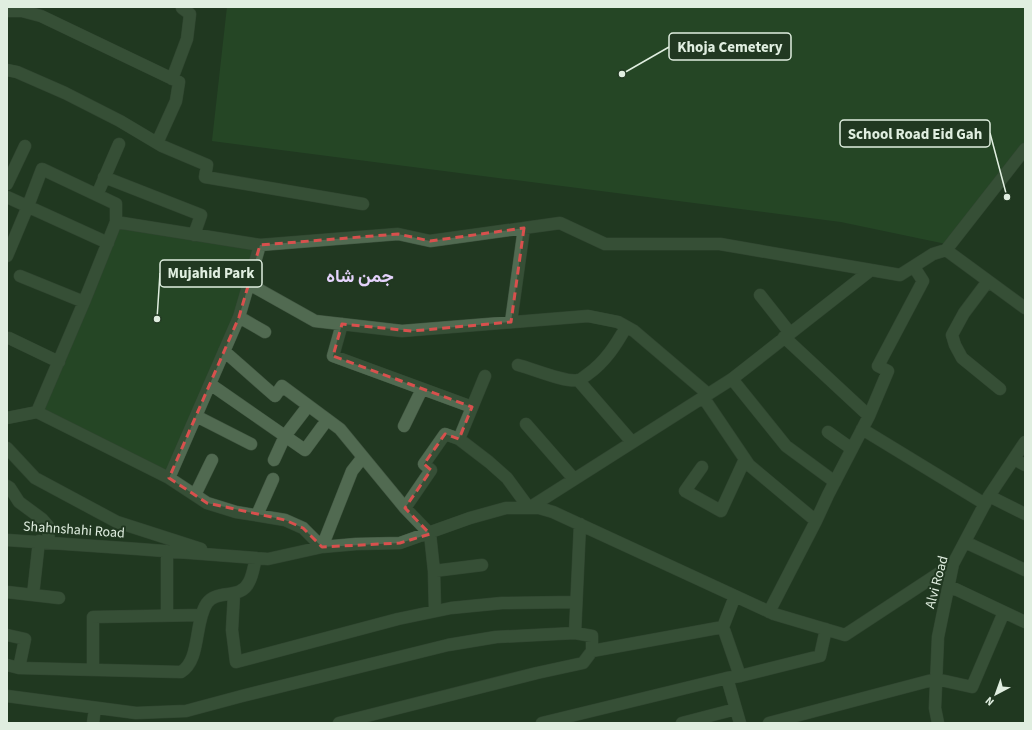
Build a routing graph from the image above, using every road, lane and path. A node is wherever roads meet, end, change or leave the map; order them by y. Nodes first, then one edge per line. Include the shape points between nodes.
1 (182, 8) dead end
2 (7, 11) edge
3 (39, 11) edge
4 (7, 70) edge
5 (172, 79) junction
6 (157, 143) junction
7 (119, 144) dead end
8 (24, 146) dead end
9 (1025, 149) edge
10 (104, 176) junction
11 (7, 184) edge
12 (97, 195) junction
13 (7, 197) edge
14 (363, 204) dead end
15 (28, 206) junction
16 (116, 222) junction
17 (524, 228) junction
18 (194, 235) junction
19 (108, 243) junction
20 (260, 245) junction
21 (946, 250) junction
22 (7, 256) edge
23 (914, 267) junction
24 (871, 270) junction
25 (20, 276) dead end
26 (988, 280) junction
27 (249, 284) junction
28 (760, 295) dead end
29 (84, 302) junction
30 (1025, 308) edge
31 (239, 317) junction
32 (511, 322) junction
33 (342, 324) junction
34 (626, 327) junction
35 (265, 332) dead end
36 (787, 335) junction
37 (9, 338) dead end
38 (224, 351) junction
39 (59, 362) junction
40 (518, 365) dead end
41 (485, 376) dead end
42 (732, 379) junction
43 (578, 380) junction
44 (210, 384) junction
45 (422, 389) junction
46 (1000, 389) dead end
47 (706, 396) junction
48 (308, 406) junction
49 (472, 407) junction
50 (38, 412) junction
51 (196, 416) junction
52 (869, 416) junction
53 (7, 418) edge
54 (327, 420) junction
55 (526, 424) dead end
56 (404, 426) dead end
57 (862, 429) junction
58 (828, 432) dead end
59 (286, 436) junction
60 (459, 439) junction
61 (632, 442) junction
62 (1025, 442) edge
63 (251, 444) dead end
64 (7, 448) edge
65 (852, 449) junction
66 (362, 457) junction
67 (745, 459) junction
68 (1014, 459) junction
69 (212, 460) dead end
70 (274, 460) dead end
71 (1025, 465) edge
72 (702, 467) dead end
73 (169, 478) junction
74 (273, 479) dead end
75 (574, 479) junction
76 (836, 482) junction
77 (7, 486) edge
78 (195, 495) junction
79 (987, 500) junction
80 (405, 508) junction
81 (529, 508) junction
82 (1025, 514) edge
83 (257, 516) junction
84 (816, 521) junction
85 (580, 524) junction
86 (430, 534) junction
87 (7, 540) edge
88 (44, 542) junction
89 (965, 542) junction
90 (322, 546) junction
91 (167, 551) junction
92 (222, 555) junction
93 (256, 558) junction
94 (953, 564) junction
95 (482, 565) dead end
96 (1025, 570) edge
97 (434, 571) junction
98 (949, 586) junction
99 (7, 592) edge
100 (234, 594) junction
101 (33, 595) junction
102 (735, 596) junction
103 (59, 598) dead end
104 (576, 602) junction
105 (435, 611) junction
106 (769, 612) junction
107 (1004, 612) junction
108 (202, 615) junction
109 (167, 616) junction
110 (1025, 622) edge
111 (723, 627) junction
112 (826, 629) junction
113 (575, 633) junction
114 (7, 635) edge
115 (592, 651) junction
116 (7, 665) edge
117 (19, 668) junction
118 (92, 669) junction
119 (740, 676) junction
120 (727, 678) junction
121 (936, 679) junction
122 (7, 696) edge
123 (95, 708) junction
124 (736, 709) junction
125 (93, 723) edge
126 (339, 723) edge
127 (542, 723) edge
128 (682, 723) edge
129 (740, 723) edge
130 (769, 723) edge
131 (938, 723) edge

1 - 5 street via 190,14 187,39
2 - 3 street
3 - 5 street via 41,16
4 - 6 street via 65,93
5 - 6 street via 179,82 176,101
6 - 14 street via 207,165 205,177
7 - 10 street
8 - 11 street
9 - 21 street
10 - 12 street
10 - 18 street via 201,215
12 - 15 street via 42,169
12 - 16 street via 116,204
13 - 15 street
15 - 19 street
15 - 22 street
16 - 18 street
16 - 19 street
17 - 20 street via 430,241 398,234
17 - 24 street via 560,223 605,244 720,244
17 - 32 street
18 - 20 street
19 - 29 street
20 - 27 street
21 - 23 street via 933,254
21 - 26 street
23 - 24 street via 900,275
23 - 52 street via 923,281 878,366 888,372
24 - 36 street
25 - 29 street
26 - 30 street
26 - 46 street via 964,313 952,335 962,358
27 - 31 street
27 - 33 street via 315,321
28 - 36 street
29 - 39 street
31 - 35 street
31 - 38 street
32 - 33 street via 407,331
32 - 34 street via 588,316 618,322
33 - 45 street via 333,356
34 - 43 street via 615,347 596,368
34 - 47 street
36 - 42 street
36 - 52 street
37 - 39 street
38 - 44 street
38 - 48 street via 275,396 282,386
39 - 50 street
40 - 43 street via 569,380
41 - 49 street
42 - 47 street
42 - 76 street via 786,446
43 - 61 street
44 - 51 street
44 - 59 street
45 - 49 street
45 - 56 street
47 - 61 street
47 - 67 street
48 - 54 street
48 - 59 street
49 - 60 street
50 - 53 street
50 - 73 street
51 - 63 street
51 - 73 street
52 - 57 street
54 - 59 street via 305,450
54 - 66 street via 340,429
55 - 75 street
57 - 65 street
57 - 79 street
58 - 65 street
59 - 70 street
60 - 80 street via 445,434 424,464 431,470
60 - 81 street via 507,478
61 - 75 street
62 - 68 street, Alvi Road
64 - 92 street via 35,478 117,522
65 - 76 street
66 - 80 street
66 - 90 street via 352,471
67 - 72 street via 721,511 685,491
67 - 84 street
68 - 71 street
68 - 79 street, Alvi Road
69 - 78 street
73 - 78 street
74 - 83 street
75 - 81 street
76 - 84 street
77 - 88 street via 19,502 48,526
78 - 83 street via 207,503
79 - 82 street
79 - 89 street, Alvi Road
80 - 86 street
81 - 85 street via 553,512
81 - 86 street via 506,508 470,518
83 - 90 street via 285,520 303,528
84 - 106 street
85 - 102 street
85 - 104 street
86 - 90 street via 400,543
86 - 97 street
87 - 88 street, Shahnshahi Road
88 - 91 street, Shahnshahi Road
88 - 101 street
89 - 94 street, Alvi Road
89 - 96 street
90 - 93 street via 268,559
91 - 92 street, Shahnshahi Road
91 - 109 street
92 - 93 street
93 - 100 street via 249,583
94 - 98 street, Alvi Road
94 - 112 street via 845,635
95 - 97 street
97 - 105 street
98 - 107 street
98 - 121 street, Alvi Road via 938,637
99 - 101 street
100 - 105 street via 232,630 236,662
100 - 108 street via 219,595 212,599
101 - 103 street
102 - 106 street
102 - 111 street
104 - 105 street via 502,603
104 - 113 street
106 - 112 street
107 - 110 street
107 - 121 street via 972,687
108 - 109 street
108 - 118 street via 191,662 181,672
109 - 118 street via 93,617
111 - 115 street
111 - 119 street
112 - 119 street via 820,656
113 - 115 street via 592,636
113 - 123 street via 496,637 448,644 186,711 136,713
114 - 117 street via 25,639
115 - 126 street via 583,663 537,672
116 - 117 street
117 - 118 street
119 - 120 street
120 - 124 street
120 - 127 street
121 - 130 street
121 - 131 street, Alvi Road via 935,708
122 - 123 street
123 - 125 street
124 - 128 street
124 - 129 street

